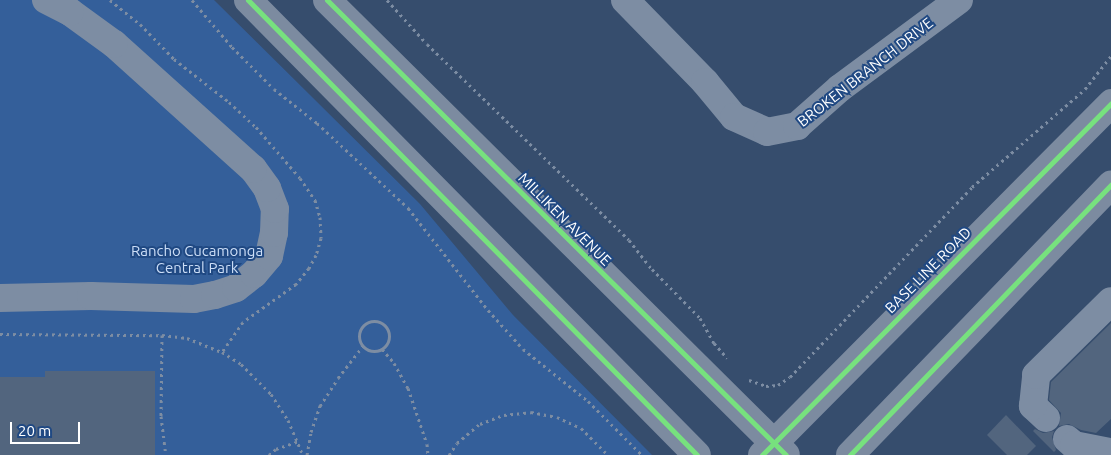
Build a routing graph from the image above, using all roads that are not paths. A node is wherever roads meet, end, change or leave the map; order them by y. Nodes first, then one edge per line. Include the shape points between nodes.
1 (46, 0) edge
2 (248, 0) edge
3 (327, 0) edge
4 (625, 0) edge
5 (958, 0) edge
6 (1111, 103) edge
7 (1111, 185) edge
8 (0, 298) edge
9 (1111, 301) edge
10 (1046, 418) dead end
11 (1067, 439) dead end
12 (774, 451) edge
13 (1111, 452) edge
14 (697, 455) edge
15 (850, 455) edge

1 - 8 street via 70,12 114,44 253,169 267,188 275,209 274,233 269,256 254,274 236,288 215,295 194,299
2 - 14 main road
3 - 12 main road, MILLIKEN AVENUE
4 - 5 street, BROKEN BRANCH DRIVE via 705,82 734,117 767,132 797,126 840,88
6 - 12 main road, BASE LINE ROAD
7 - 15 main road
9 - 10 street via 1036,375 1033,406
11 - 13 street via 1074,445

